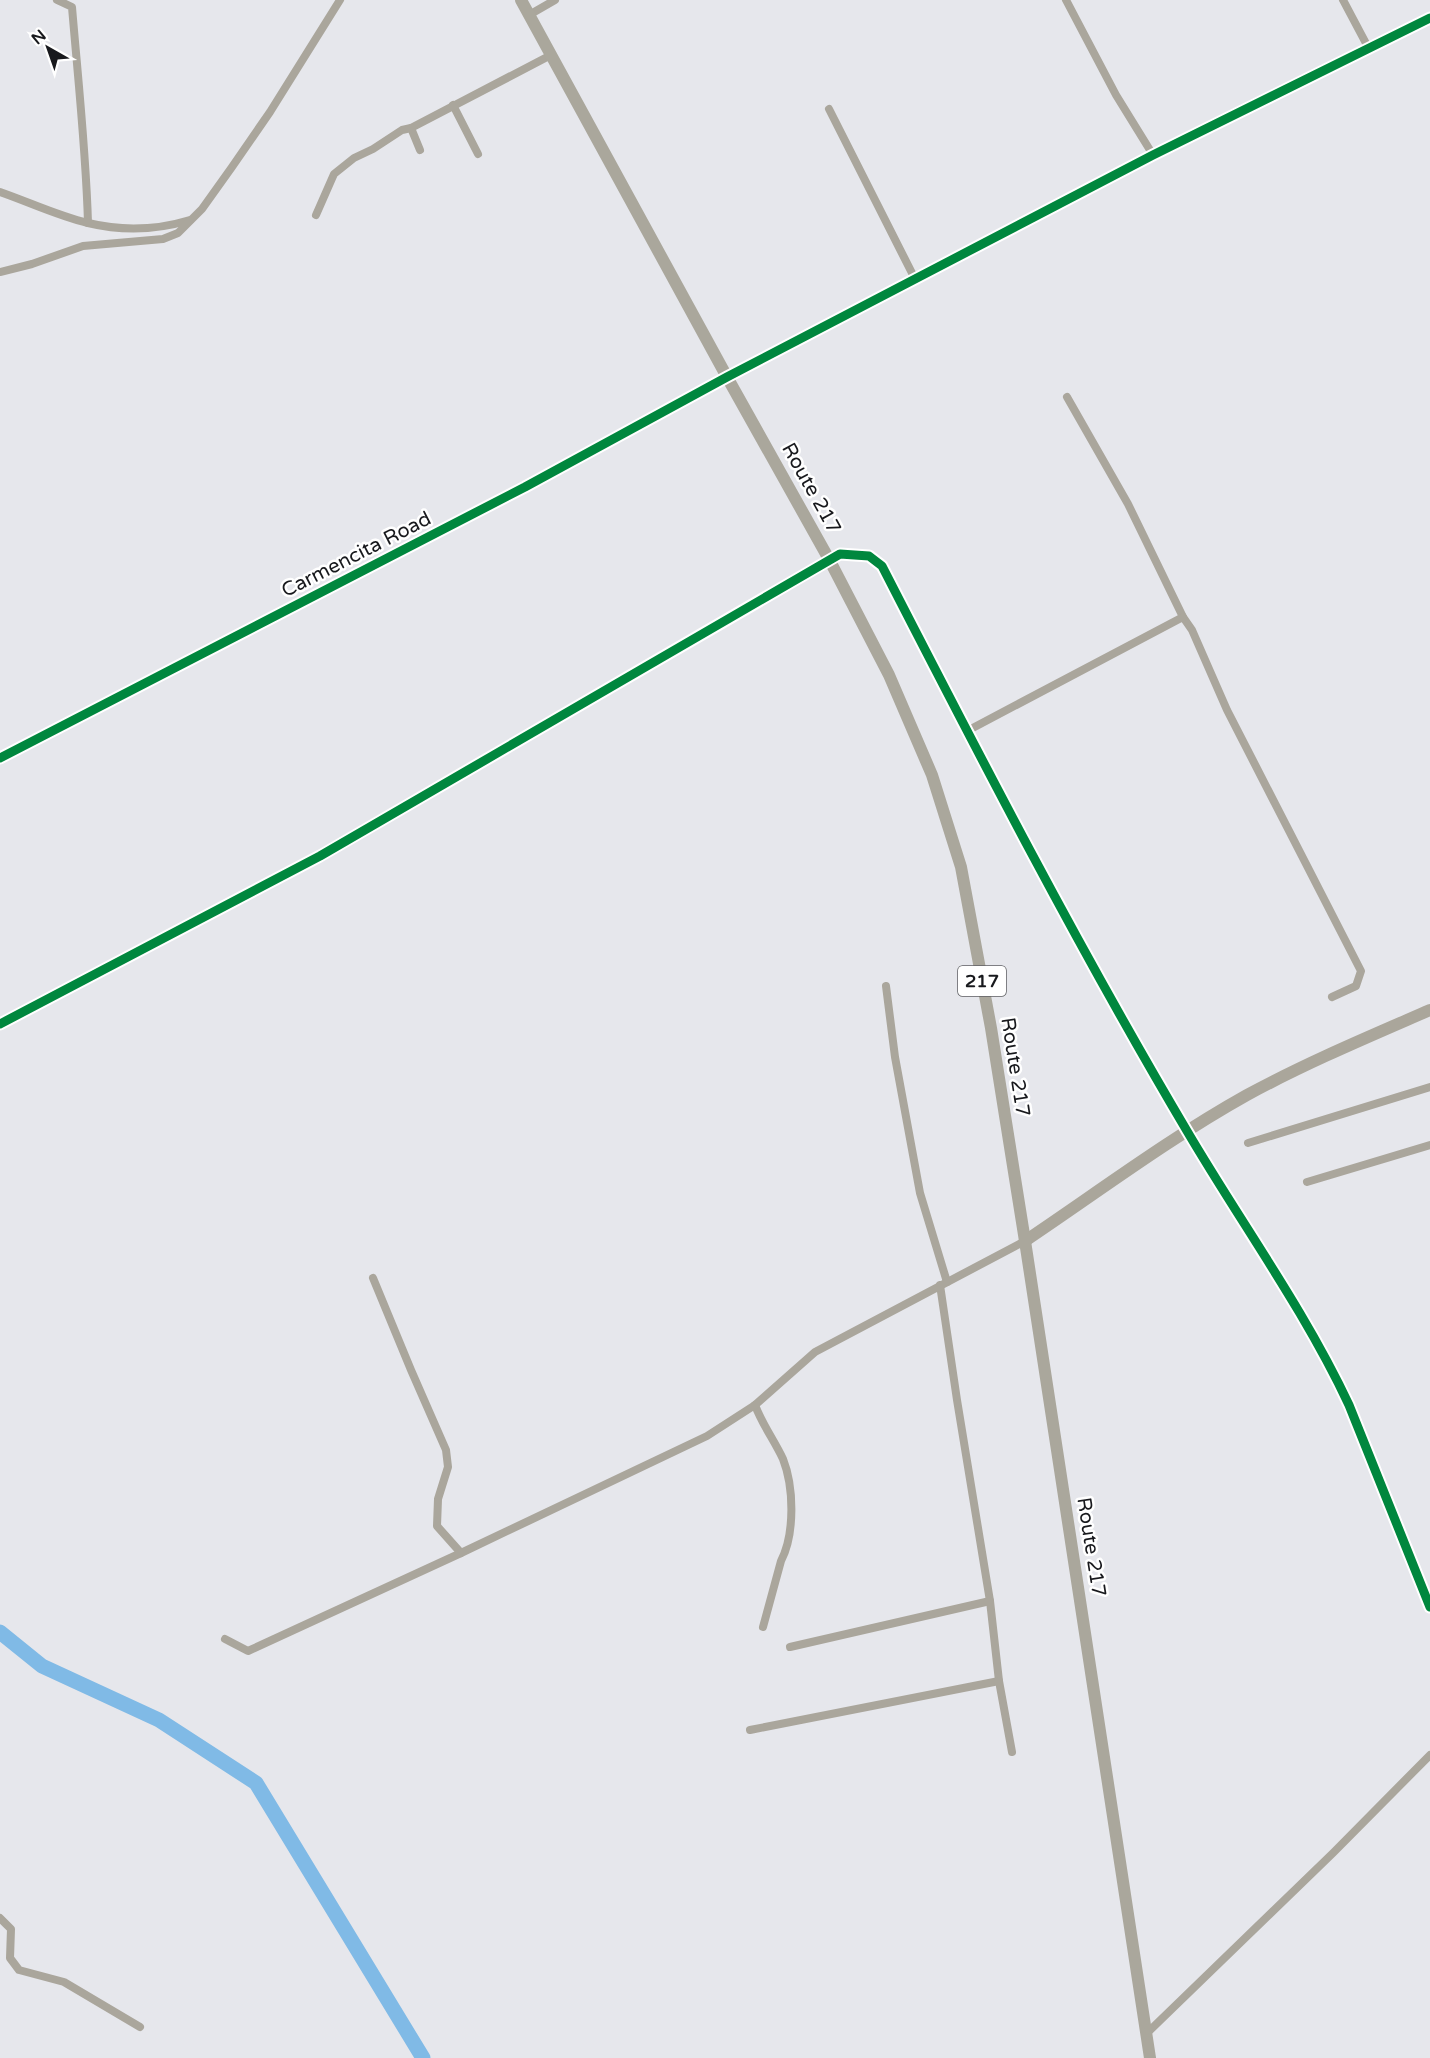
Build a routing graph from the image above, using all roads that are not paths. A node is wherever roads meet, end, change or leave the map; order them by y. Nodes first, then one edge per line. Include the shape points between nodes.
1 (57, 0) edge
2 (340, 0) edge
3 (521, 0) edge
4 (555, 0) edge
5 (1066, 0) edge
6 (1343, 0) edge
7 (529, 15) junction
8 (1430, 18) edge
9 (1369, 49) junction
10 (551, 55) junction
11 (453, 105) junction
12 (829, 109) dead end
13 (411, 128) junction
14 (420, 150) dead end
15 (478, 154) dead end
16 (1153, 155) junction
17 (0, 192) edge
18 (316, 215) dead end
19 (193, 219) junction
20 (88, 223) junction
21 (0, 272) edge
22 (915, 279) junction
23 (727, 377) junction
24 (1068, 397) dead end
25 (830, 561) junction
26 (1183, 617) junction
27 (967, 731) junction
28 (0, 758) edge
29 (886, 986) dead end
30 (1332, 997) dead end
31 (1430, 1011) edge
32 (0, 1024) edge
33 (1430, 1087) edge
34 (1187, 1131) junction
35 (1248, 1143) dead end
36 (1430, 1145) edge
37 (1307, 1182) dead end
38 (1025, 1241) junction
39 (373, 1278) dead end
40 (944, 1283) junction
41 (755, 1405) junction
42 (461, 1553) junction
43 (990, 1601) junction
44 (1430, 1607) edge
45 (762, 1627) dead end
46 (225, 1639) dead end
47 (790, 1647) dead end
48 (999, 1681) junction
49 (750, 1730) dead end
50 (1012, 1752) dead end
51 (1430, 1755) edge
52 (0, 1918) edge
53 (140, 2027) dead end
54 (1146, 2034) junction
55 (1150, 2058) edge

1 - 20 street via 72,7 87,156
2 - 19 street via 270,112
3 - 7 main road, Route 217 / 217
4 - 7 street
5 - 16 street
6 - 9 street
7 - 10 main road, Route 217 / 217
8 - 9 street, Carmencita Road
9 - 16 street, Carmencita Road
10 - 11 street
10 - 23 main road, Route 217 / 217
11 - 13 street
11 - 15 street
12 - 22 street
13 - 14 street
13 - 18 street via 354,158 334,174
16 - 22 street, Carmencita Road
17 - 20 street
19 - 20 street via 156,228
19 - 21 street via 178,233 162,239 83,246
22 - 23 street, Carmencita Road
23 - 25 main road, Route 217 / 217
23 - 28 street, Carmencita Road
24 - 26 street via 1128,504
25 - 27 street via 840,554 869,556 882,566
25 - 32 street via 320,856
25 - 38 main road, Route 217 / 217 via 889,675 932,775 960,867
26 - 27 street
26 - 30 street via 1361,971 1356,986
27 - 34 street via 1074,933
29 - 40 street via 920,1193
31 - 34 main road via 1295,1070
33 - 35 street
34 - 38 main road
34 - 44 street via 1336,1377
36 - 37 street
38 - 40 street
38 - 54 main road, Route 217 / 217
39 - 42 street via 446,1450 448,1467 438,1499 437,1526
40 - 41 street via 815,1352
40 - 43 street via 957,1400
41 - 42 street via 707,1436
41 - 45 street via 790,1482 788,1545
42 - 46 street via 248,1651
43 - 47 street
43 - 48 street
48 - 49 street
48 - 50 street
51 - 54 street
52 - 53 street via 11,1929 10,1958 19,1970 64,1982
54 - 55 main road, Route 217 / 217

